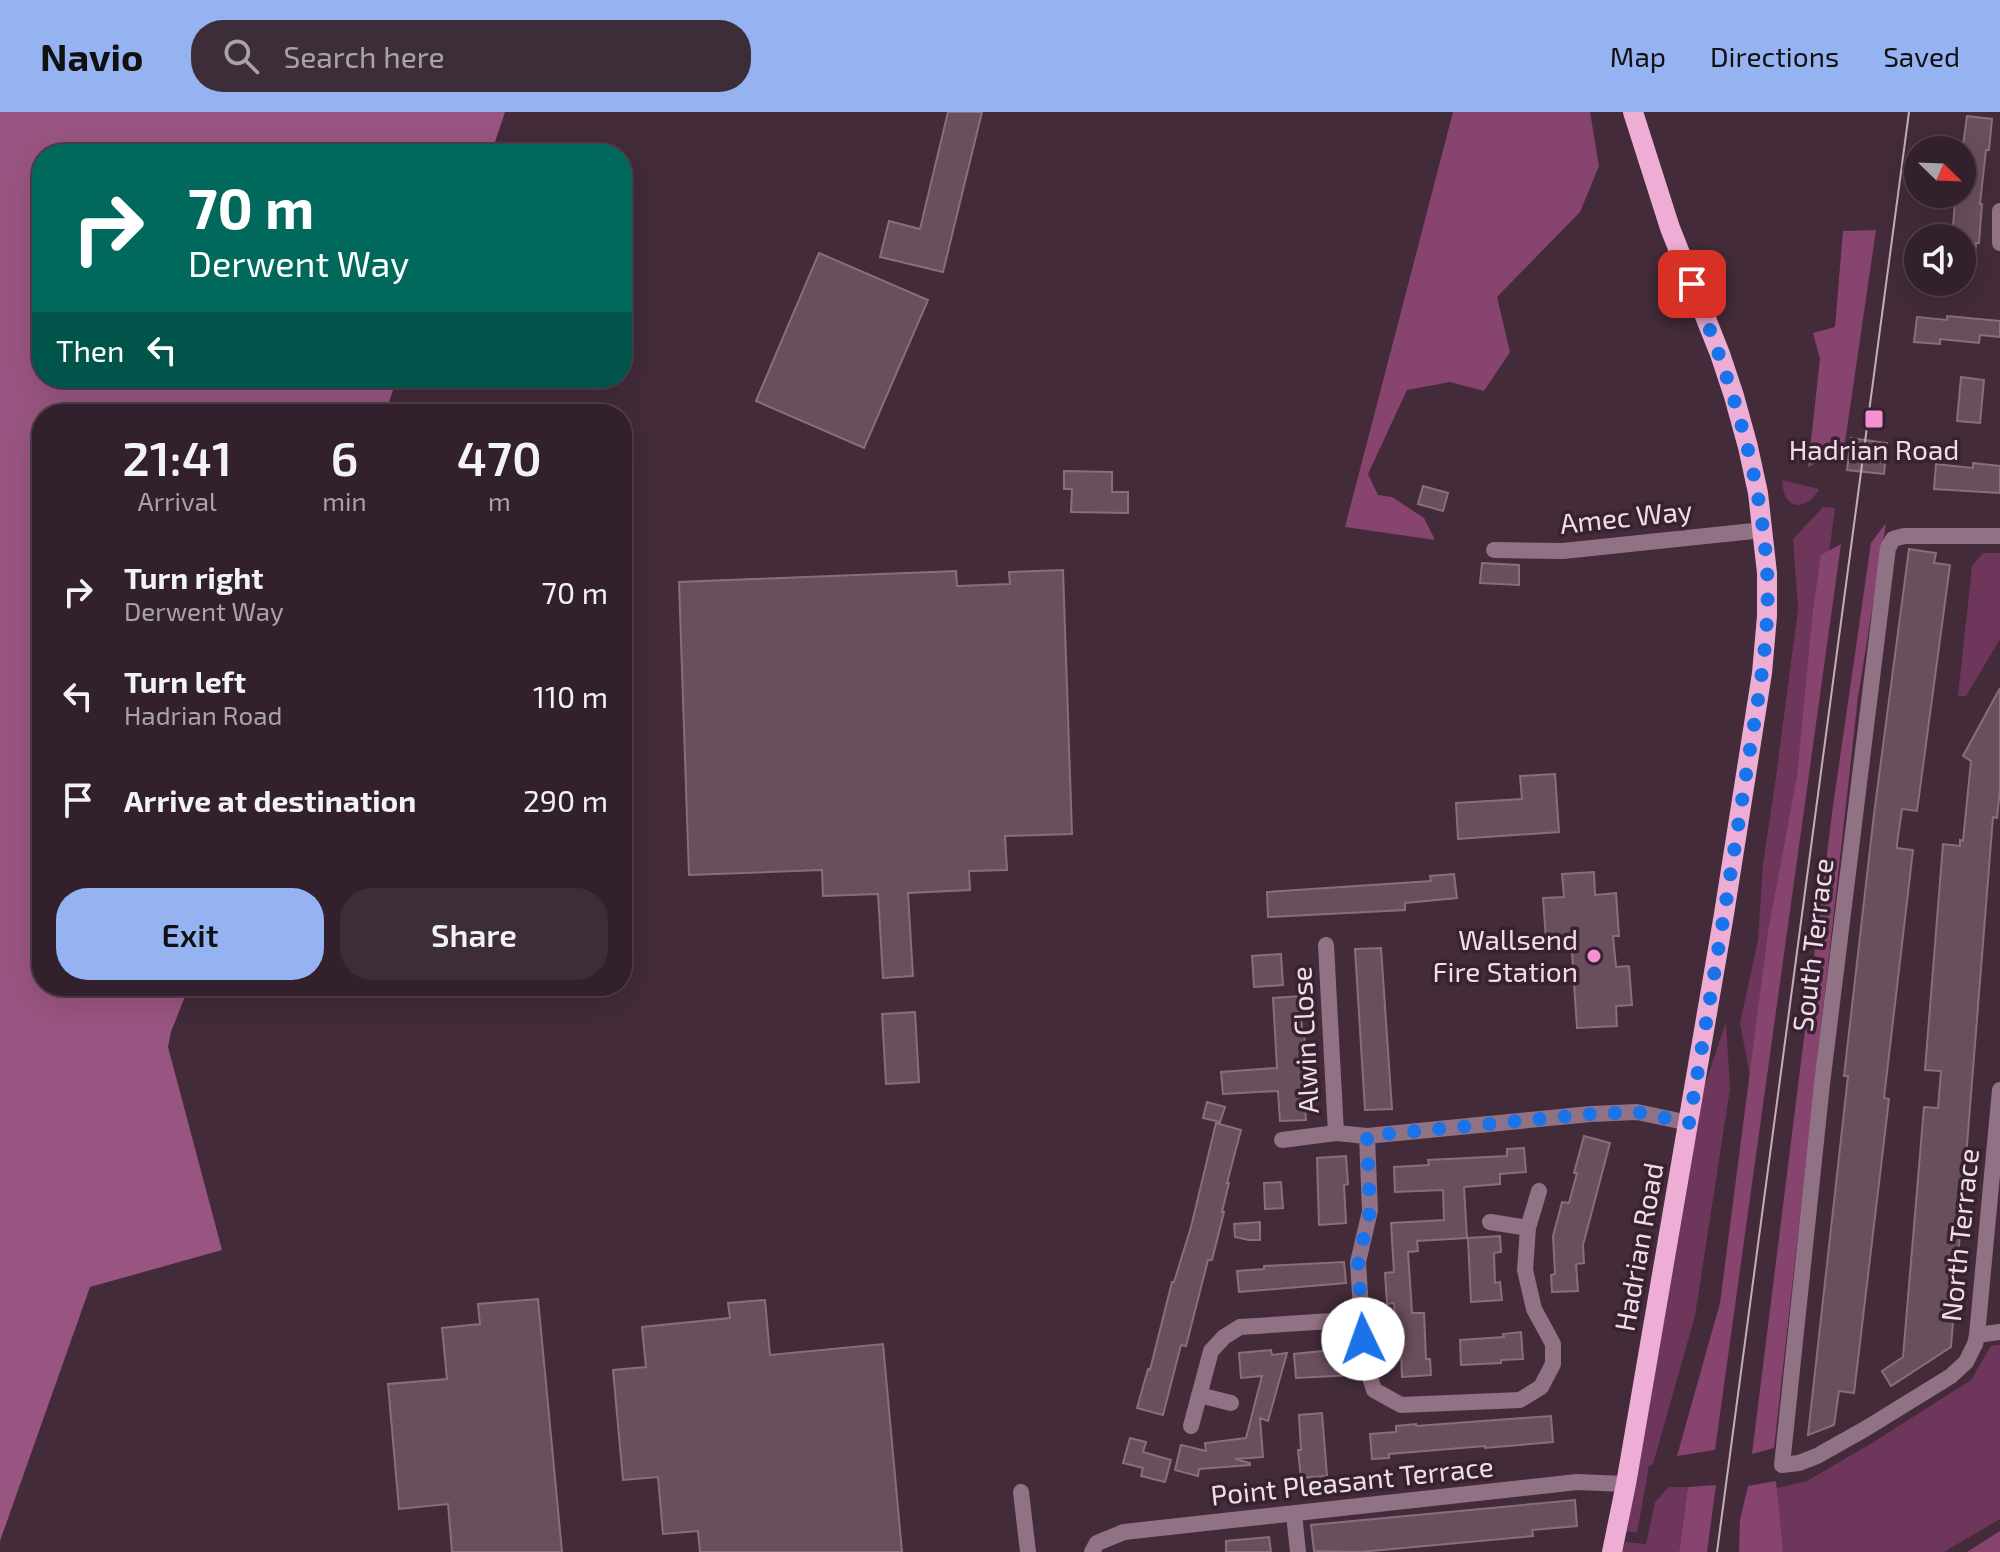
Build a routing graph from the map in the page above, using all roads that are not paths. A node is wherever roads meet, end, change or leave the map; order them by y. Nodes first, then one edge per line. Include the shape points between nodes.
1 (1633, 112) edge
2 (2000, 211) edge
3 (2000, 243) edge
4 (1763, 530) junction
5 (2000, 536) edge
6 (1494, 550) dead end
7 (1326, 945) dead end
8 (2000, 1090) edge
9 (1689, 1123) junction
10 (1336, 1133) junction
11 (1367, 1136) junction
12 (1282, 1140) dead end
13 (1539, 1191) dead end
14 (1490, 1222) dead end
15 (1528, 1228) junction
16 (1993, 1235) edge
17 (1362, 1319) junction
18 (2000, 1332) edge
19 (1977, 1335) junction
20 (1199, 1395) junction
21 (1231, 1403) dead end
22 (1191, 1426) dead end
23 (1782, 1465) joint
24 (1626, 1484) junction
25 (1021, 1492) dead end
26 (1294, 1514) junction
27 (1028, 1552) edge
28 (1092, 1552) edge
29 (1298, 1552) edge
30 (1612, 1552) edge

1 - 4 main road, Hadrian Road via 1670,228 1734,396
2 - 3 street
4 - 6 street, Amec Way via 1563,551
4 - 9 main road, Hadrian Road via 1767,616 1762,673
5 - 23 street, South Terrace via 1904,536 1893,539 1888,548 1822,1084
7 - 10 street, Alwin Close
8 - 16 street, North Terrace
9 - 11 street via 1637,1112
9 - 24 main road, Hadrian Road
10 - 11 street
10 - 12 street
11 - 17 street via 1370,1211 1358,1262
13 - 15 street
14 - 15 street
15 - 17 street via 1525,1270 1534,1309 1553,1344 1553,1364 1541,1387 1520,1400 1401,1405 1374,1390 1364,1358
16 - 19 street, North Terrace
17 - 20 street via 1240,1327 1211,1351
18 - 19 street
19 - 23 street, North Terrace via 1966,1362 1951,1376 1817,1456
20 - 21 street
20 - 22 street
24 - 26 street, Point Pleasant Terrace via 1577,1482
24 - 30 main road, Hadrian Road
25 - 27 street
26 - 28 street, Point Pleasant Terrace via 1124,1532 1097,1543
26 - 29 street

